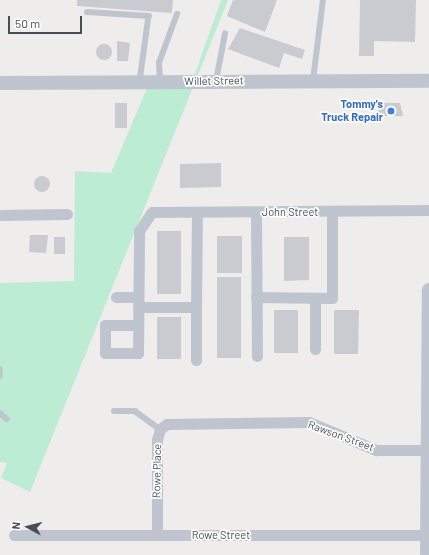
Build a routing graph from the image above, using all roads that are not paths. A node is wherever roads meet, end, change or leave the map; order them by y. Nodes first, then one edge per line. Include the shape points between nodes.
1 (324, 0) edge
2 (87, 12) dead end
3 (177, 14) dead end
4 (225, 34) dead end
5 (313, 80) junction
6 (216, 81) junction
7 (429, 81) edge
8 (140, 82) junction
9 (160, 82) junction
10 (0, 84) edge
11 (429, 210) edge
12 (197, 212) junction
13 (256, 212) junction
14 (332, 212) junction
15 (67, 214) dead end
16 (0, 215) edge
17 (429, 290) edge
18 (116, 297) dead end
19 (256, 297) junction
20 (315, 298) junction
21 (138, 302) junction
22 (196, 307) junction
23 (138, 325) dead end
24 (315, 349) dead end
25 (257, 356) dead end
26 (196, 360) dead end
27 (0, 369) edge
28 (0, 376) edge
29 (114, 411) dead end
30 (0, 413) edge
31 (7, 419) dead end
32 (229, 422) joint
33 (160, 429) junction
34 (428, 450) junction
35 (428, 508) edge
36 (14, 535) dead end
37 (157, 535) junction
38 (427, 535) junction
39 (427, 555) edge

1 - 5 lane
2 - 8 lane via 150,16
3 - 9 lane via 159,63
4 - 6 lane
5 - 6 street, Willet Street
5 - 7 street, Willet Street
6 - 9 street, Willet Street
8 - 9 street, Willet Street
8 - 10 street, Willet Street
11 - 14 street, John Street
12 - 13 street, John Street
12 - 21 street, John Street via 152,212 139,231
12 - 22 street
13 - 14 street, John Street
13 - 19 street
14 - 20 street via 332,298
15 - 16 street
17 - 34 street
18 - 21 street
19 - 20 street
19 - 25 street
20 - 24 street
21 - 22 street
21 - 23 street
22 - 26 street
27 - 28 lane
29 - 33 lane via 135,411
30 - 31 lane
32 - 33 street, Rowe Place via 167,424
32 - 34 street, Rawson Street via 310,422 376,450
33 - 37 street, Rowe Place
34 - 35 street
35 - 38 street
36 - 37 street, Rowe Street
37 - 38 street, Rowe Street
38 - 39 street

